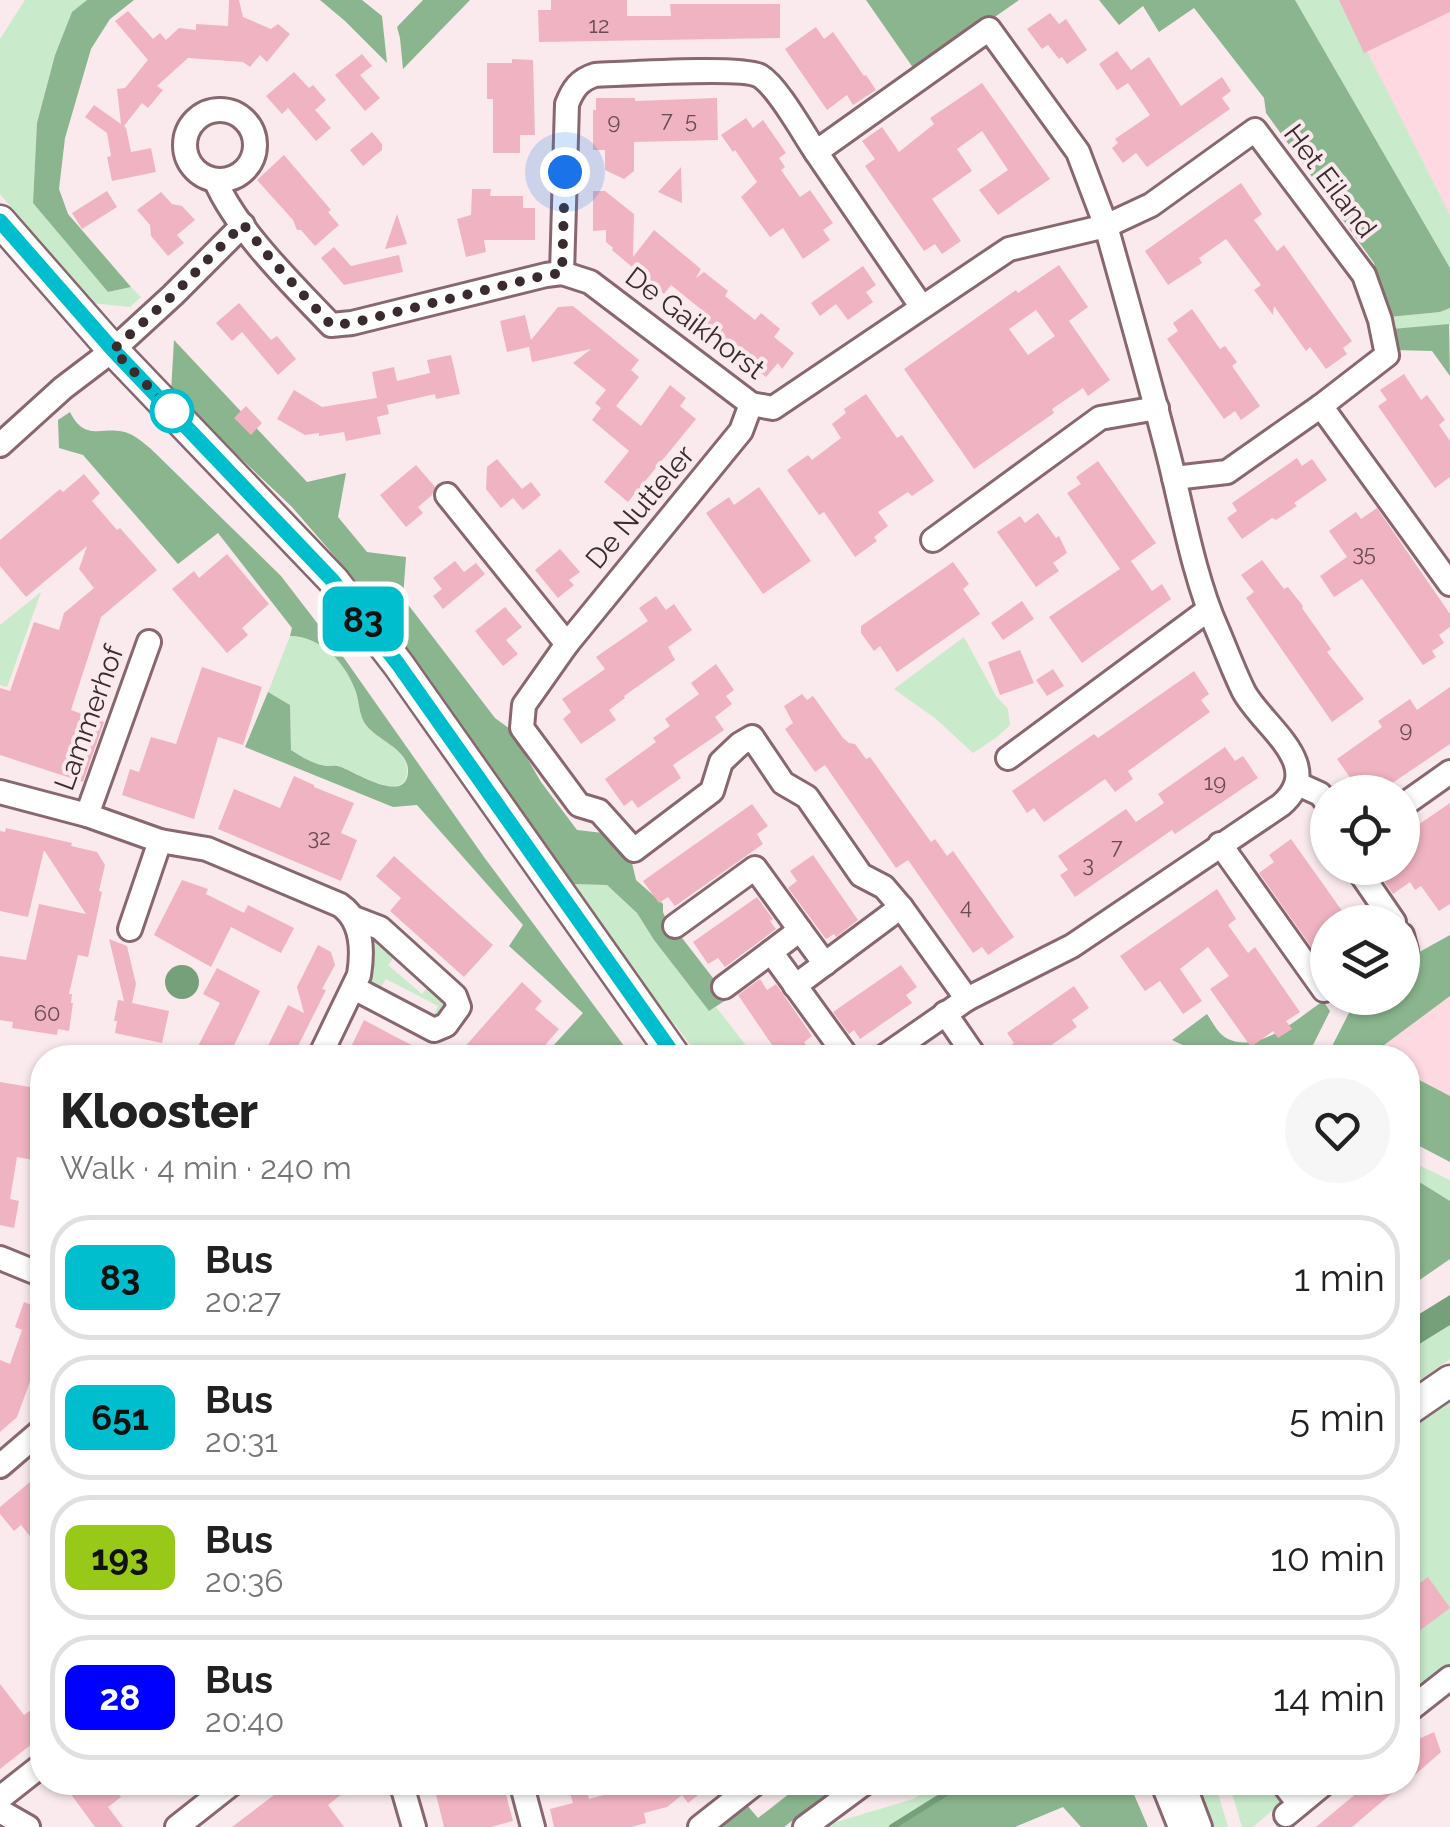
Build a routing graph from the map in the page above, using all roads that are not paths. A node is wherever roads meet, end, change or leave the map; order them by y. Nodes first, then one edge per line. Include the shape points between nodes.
1 (816, 152) junction
2 (216, 180) dead end
3 (0, 221) edge
4 (243, 224) junction
5 (1106, 226) junction
6 (562, 273) junction
7 (922, 306) junction
8 (113, 350) junction
9 (751, 404) junction
10 (1321, 406) junction
11 (1157, 408) junction
12 (0, 445) edge
13 (1174, 478) junction
14 (447, 495) dead end
15 (933, 540) dead end
16 (1450, 584) edge
17 (1208, 610) junction
18 (148, 642) dead end
19 (567, 644) junction
20 (1008, 758) dead end
21 (1450, 772) edge
22 (1298, 784) junction
23 (1310, 789) edge
24 (0, 792) edge
25 (1420, 793) edge
26 (86, 815) junction
27 (160, 841) junction
28 (1220, 844) junction
29 (901, 908) junction
30 (354, 918) junction
31 (675, 926) dead end
32 (130, 929) dead end
33 (800, 930) junction
34 (772, 952) junction
35 (825, 964) junction
36 (1310, 970) edge
37 (724, 986) dead end
38 (795, 986) junction
39 (354, 988) junction
40 (966, 1000) junction
41 (945, 1014) junction
42 (326, 1045) edge
43 (667, 1045) edge
44 (838, 1045) edge
45 (901, 1045) edge
46 (967, 1045) edge
47 (0, 1258) edge
48 (30, 1270) edge
49 (1450, 1380) edge
50 (1420, 1401) edge
51 (30, 1440) edge
52 (0, 1466) edge
53 (1450, 1678) edge
54 (1420, 1701) edge
55 (30, 1774) edge
56 (218, 1795) edge
57 (405, 1795) edge
58 (524, 1795) edge
59 (741, 1795) edge
60 (848, 1795) edge
61 (1167, 1795) edge
62 (1188, 1795) edge
63 (1287, 1795) edge
64 (1310, 1795) edge
65 (0, 1798) edge
66 (0, 1810) edge
67 (28, 1827) edge
68 (178, 1827) edge
69 (414, 1827) edge
70 (532, 1827) edge
71 (700, 1827) edge
72 (805, 1827) edge
73 (1180, 1827) edge
74 (1200, 1827) edge

1 - 5 street via 990,29 1078,152
1 - 6 street via 772,88 753,73 583,79 567,104
1 - 7 street
2 - 4 street
3 - 8 street
4 - 6 street via 331,325
4 - 8 street
5 - 7 street, De Gaikhorst via 1009,249
5 - 10 street, Het Eiland via 1151,205 1255,130 1364,275 1380,320 1386,356
5 - 11 street
6 - 9 street, De Gaikhorst via 590,282
7 - 9 street, De Gaikhorst via 773,408
8 - 12 street
8 - 43 street via 332,580
9 - 19 street, De Nutteler via 741,431
10 - 13 street, Het Eiland via 1227,472
10 - 16 street
11 - 13 street
11 - 15 street via 1100,418
13 - 17 street
14 - 19 street
17 - 20 street
17 - 22 street via 1246,695 1294,757
18 - 26 street, Lammerhof
19 - 29 street, De Nutteler via 524,704 522,728 579,804 600,811 634,850 712,791 721,762 752,737 783,783 807,797 860,875 884,886
21 - 25 street
22 - 23 street
22 - 28 street via 1280,805
24 - 26 street, Lammerhof
26 - 27 street, Lammerhof
27 - 30 street, Lammerhof via 207,849 340,904
27 - 32 street
28 - 36 street
28 - 40 street via 1072,946
29 - 35 street
29 - 40 street, De Nutteler
30 - 39 street via 361,962
30 - 39 street, Lammerhof via 380,928 459,1007 434,1030
31 - 33 street via 755,868
33 - 34 street
33 - 35 street
34 - 37 street
34 - 38 street
35 - 38 street
38 - 44 street
39 - 42 street
40 - 41 street
41 - 45 street
41 - 46 street
47 - 48 street
49 - 50 street
51 - 52 street
53 - 54 street
55 - 65 street
56 - 68 street
57 - 69 street
58 - 70 street
59 - 71 street
60 - 72 street
61 - 73 street
62 - 74 street
63 - 64 street via 1292,1810
66 - 67 street

